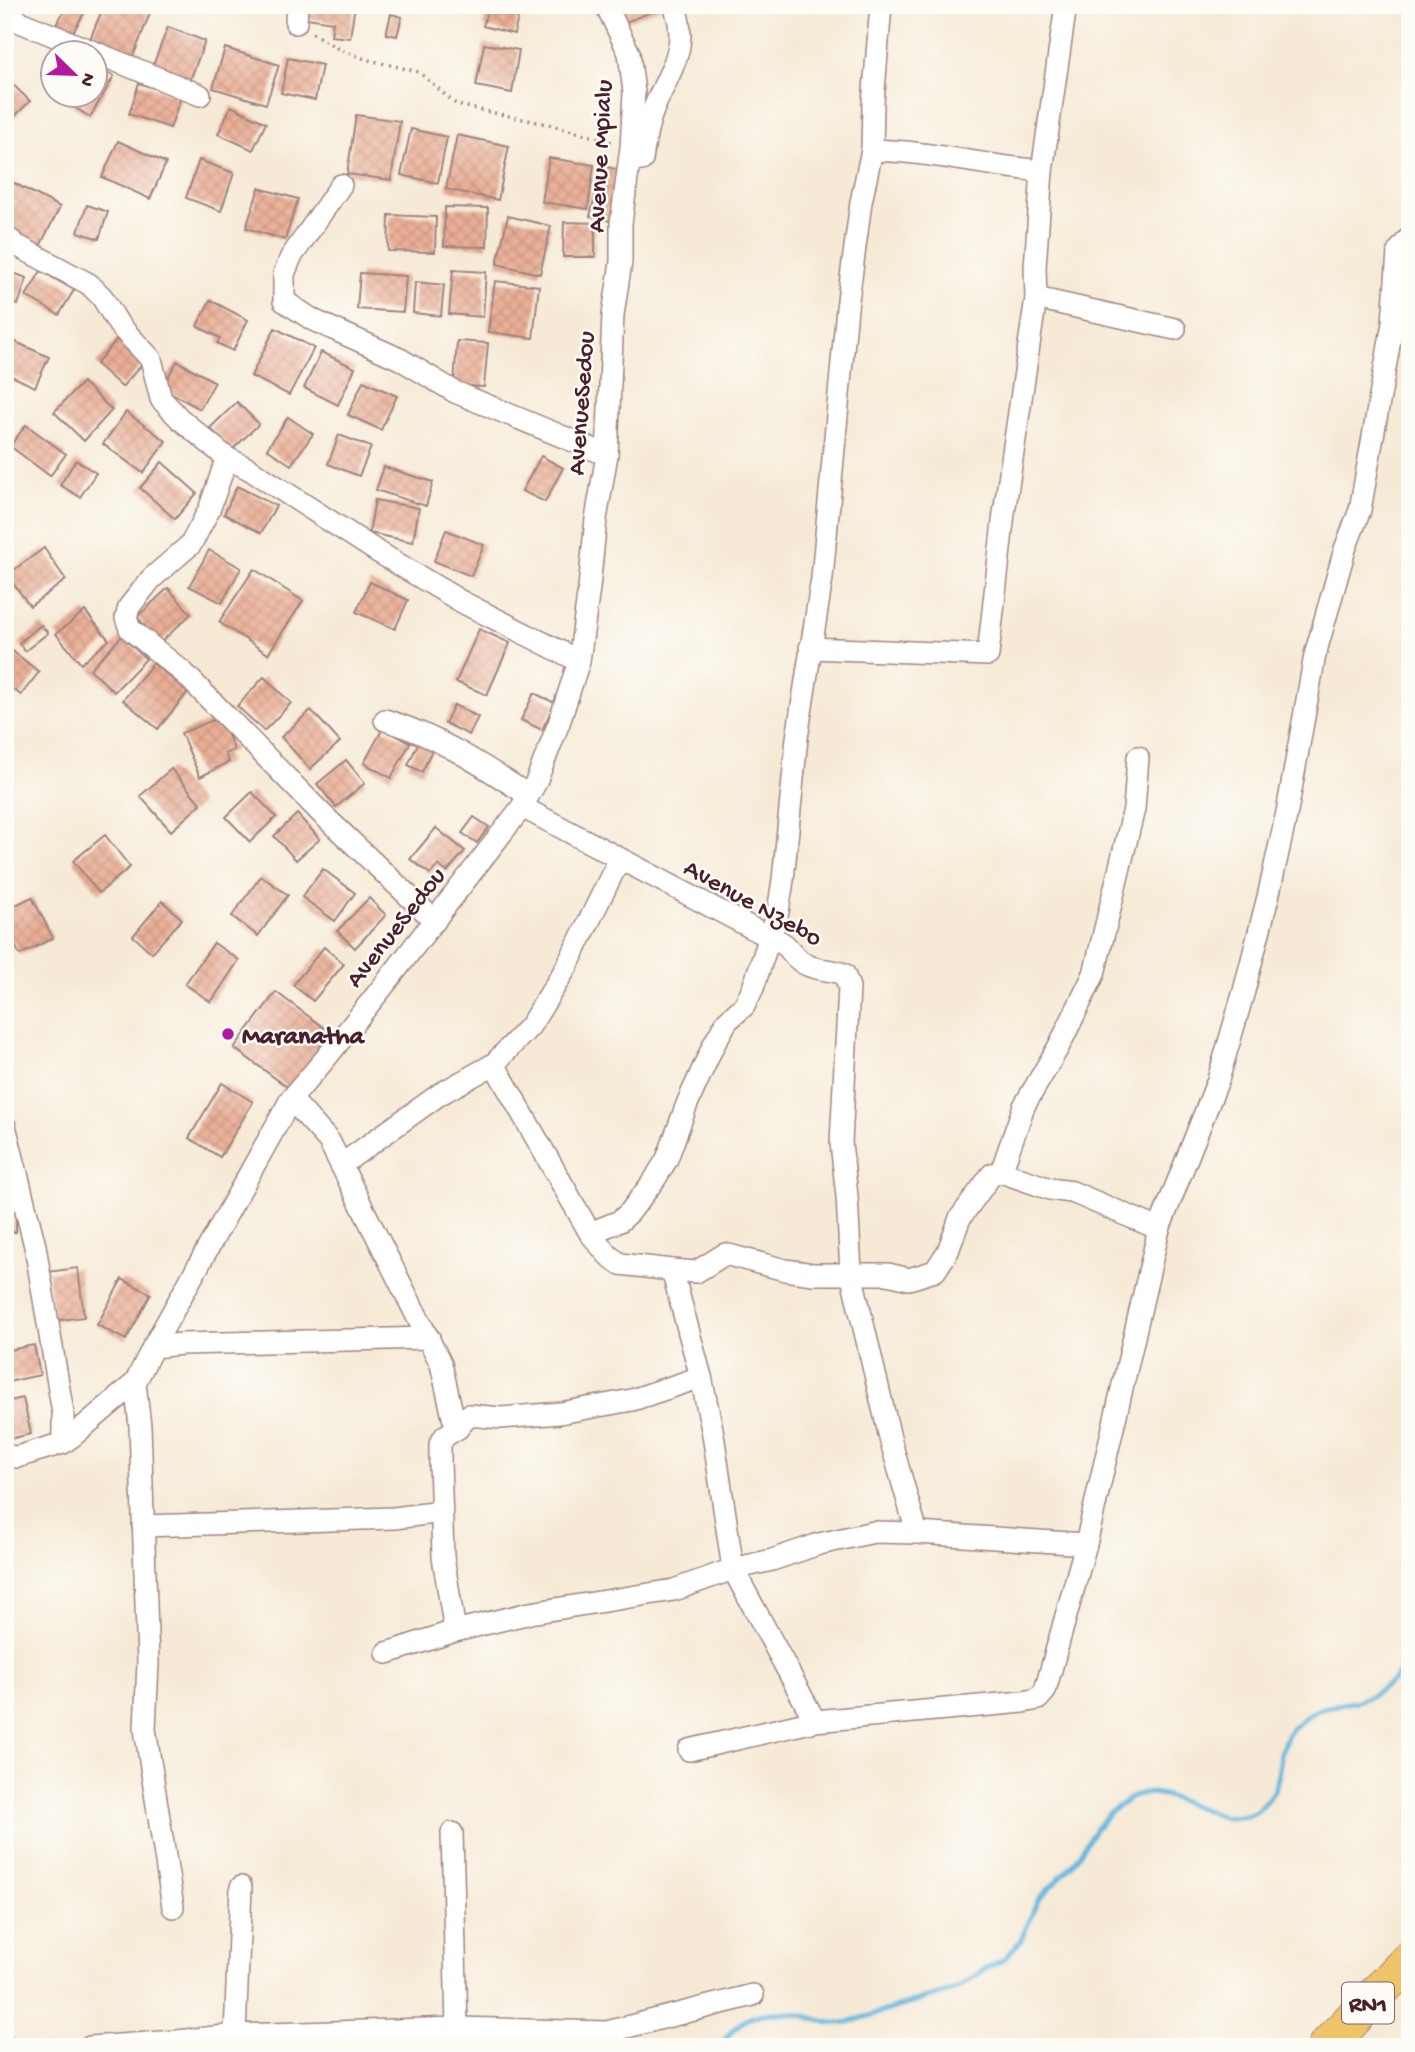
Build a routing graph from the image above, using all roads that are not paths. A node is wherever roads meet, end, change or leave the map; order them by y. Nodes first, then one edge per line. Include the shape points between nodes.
1 (606, 5) edge
2 (674, 5) edge
3 (881, 5) edge
4 (1066, 5) edge
5 (5, 9) edge
6 (200, 95) dead end
7 (872, 150) junction
8 (1042, 170) junction
9 (341, 185) dead end
10 (5, 236) edge
11 (1410, 237) edge
12 (621, 262) junction
13 (1037, 298) junction
14 (613, 315) joint
15 (1175, 329) dead end
16 (607, 455) junction
17 (227, 458) junction
18 (810, 648) junction
19 (579, 661) junction
20 (385, 720) dead end
21 (1138, 757) dead end
22 (525, 801) junction
23 (620, 860) junction
24 (435, 920) junction
25 (769, 937) junction
26 (494, 1064) junction
27 (291, 1099) junction
28 (5, 1126) edge
29 (341, 1165) junction
30 (1001, 1171) junction
31 (1159, 1229) junction
32 (590, 1233) junction
33 (671, 1270) junction
34 (851, 1273) junction
35 (429, 1338) junction
36 (153, 1347) junction
37 (701, 1377) junction
38 (135, 1383) junction
39 (458, 1428) junction
40 (63, 1443) junction
41 (5, 1456) edge
42 (441, 1512) junction
43 (143, 1526) junction
44 (917, 1533) junction
45 (1086, 1544) junction
46 (733, 1569) junction
47 (455, 1631) junction
48 (387, 1653) dead end
49 (815, 1721) junction
50 (689, 1750) dead end
51 (452, 1833) dead end
52 (241, 1887) dead end
53 (173, 1907) dead end
54 (1410, 1959) edge
55 (753, 1995) dead end
56 (457, 2028) junction
57 (235, 2035) junction
58 (609, 2039) edge
59 (90, 2047) edge
60 (1326, 2047) edge

1 - 12 street, Avenue Mpialu via 629,52 634,92
2 - 12 street via 681,38 676,62 650,118 633,242
3 - 7 street
4 - 8 street
5 - 6 street via 20,22
7 - 8 street
7 - 18 street via 847,308 822,578
8 - 13 street
9 - 16 street via 291,257 284,274 284,301 455,392
10 - 17 street via 89,284 102,297 151,359 162,399
11 - 31 street via 1398,251 1393,323 1360,510 1315,654 1287,812 1256,942 1218,1080
12 - 14 street, Avenue Mpialu
13 - 15 street
13 - 18 street via 1004,513 989,655
14 - 16 street, AvenueSedou
16 - 19 street, AvenueSedou
17 - 19 street via 462,602
17 - 24 street via 191,544 151,579 130,607 126,618 130,629 184,673 321,813
18 - 25 street via 783,880
19 - 22 street, AvenueSedou via 559,723
20 - 22 street, Avenue Nzebo via 448,745
21 - 30 street via 1133,809 1094,974 1024,1106
22 - 23 street, Avenue Nzebo
22 - 24 street, AvenueSedou
23 - 25 street, Avenue Nzebo
23 - 26 street via 566,968 530,1026
24 - 27 street, AvenueSedou
25 - 32 street via 753,988 714,1044 655,1179 630,1213
25 - 34 street, Avenue Nzebo via 787,945 805,964 844,974 849,987 841,1143
26 - 29 street via 440,1094
26 - 32 street
27 - 29 street via 329,1141
27 - 36 street, AvenueSedou
28 - 40 street via 35,1246 63,1413
29 - 35 street
30 - 31 street via 1041,1187 1072,1192
30 - 34 street via 992,1174 960,1218 935,1271 909,1279
31 - 45 street
32 - 33 street via 620,1264
33 - 34 street via 695,1272 725,1254 813,1275
33 - 37 street
34 - 44 street
35 - 36 street
35 - 39 street
36 - 38 street, AvenueSedou
37 - 39 street via 632,1400 560,1413 501,1418 468,1415
37 - 46 street
38 - 40 street, AvenueSedou
38 - 43 street
39 - 42 street via 440,1444
40 - 41 street, AvenueSedou via 17,1457
42 - 43 street via 394,1518
42 - 47 street
43 - 53 street via 148,1663 145,1729
44 - 45 street
44 - 46 street via 874,1532
45 - 49 street via 1049,1680 1038,1699
46 - 47 street via 674,1590 530,1613
46 - 49 street
47 - 48 street
49 - 50 street
51 - 56 street
52 - 57 street
54 - 60 highway, RN1
55 - 58 street
56 - 57 street
56 - 58 street
57 - 59 street

